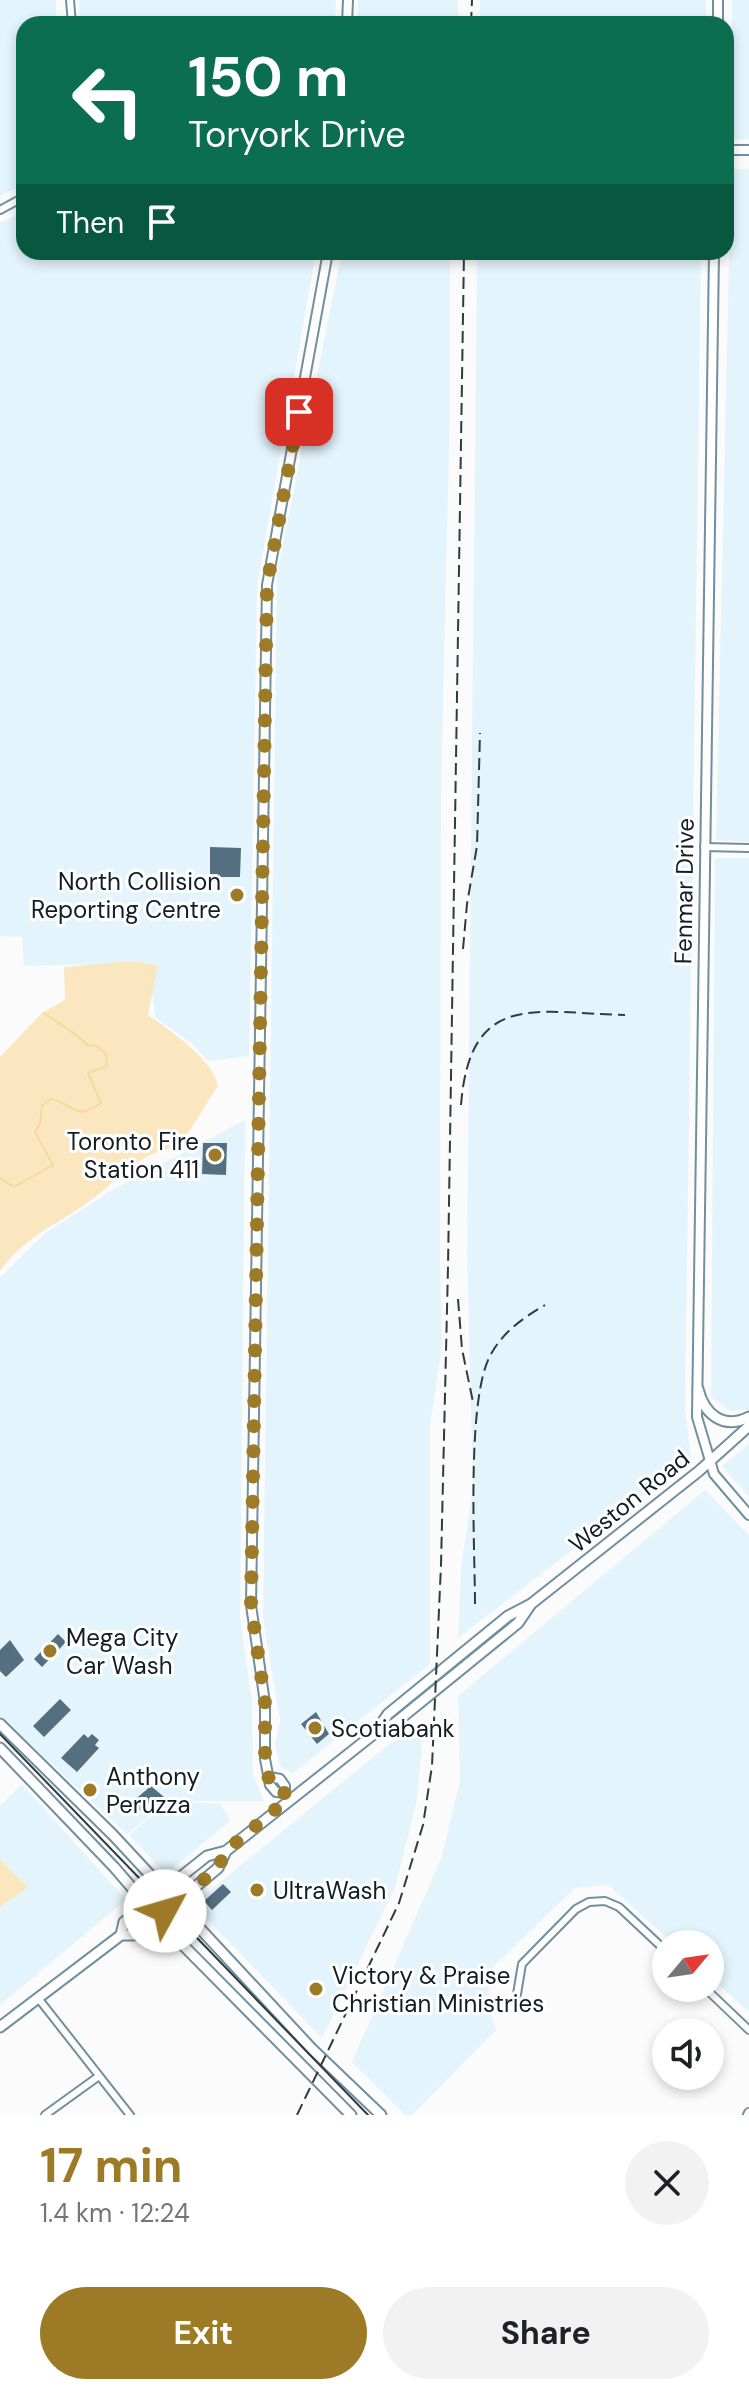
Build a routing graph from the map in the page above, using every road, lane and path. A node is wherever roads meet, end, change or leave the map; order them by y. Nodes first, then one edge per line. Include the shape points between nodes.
1 (327, 260) edge
2 (714, 260) edge
3 (704, 847) junction
4 (749, 848) edge
5 (698, 1389) junction
6 (749, 1417) edge
7 (749, 1426) edge
8 (709, 1463) junction
9 (749, 1515) edge
10 (0, 1724) edge
11 (0, 1748) edge
12 (287, 1796) junction
13 (226, 1851) junction
14 (166, 1890) junction
15 (176, 1903) junction
16 (148, 1904) junction
17 (157, 1917) junction
18 (121, 1935) junction
19 (652, 1938) edge
20 (517, 1994) dead end
21 (38, 1998) junction
22 (720, 2002) edge
23 (0, 2027) edge
24 (749, 2030) edge
25 (99, 2076) junction
26 (45, 2115) edge
27 (130, 2115) edge
28 (351, 2115) edge
29 (381, 2115) edge

1 - 12 street via 267,585 251,1605 265,1703 265,1759 270,1777 280,1779
2 - 3 street, Fenmar Drive
3 - 4 street
3 - 5 street, Fenmar Drive
5 - 6 main road via 706,1411 718,1419 734,1422
5 - 8 street, Fenmar Drive via 697,1417
7 - 8 main road, Weston Road
8 - 9 street, Fenmar Drive
8 - 12 main road, Weston Road via 531,1604 518,1623 395,1723
10 - 14 main road
11 - 16 main road
12 - 13 main road, Weston Road
13 - 14 main road, Weston Road via 207,1856
13 - 15 main road, Weston Road via 218,1868
14 - 15 main road
14 - 16 main road, Weston Road
15 - 17 main road, Weston Road
15 - 29 main road
16 - 17 main road
16 - 18 main road, Weston Road via 124,1922
17 - 18 main road, Weston Road via 134,1935
17 - 28 main road
18 - 21 main road, Weston Road
19 - 20 street via 619,1907 589,1902 522,1964
21 - 23 main road, Weston Road
21 - 25 street
22 - 24 street
25 - 26 street
25 - 27 street

